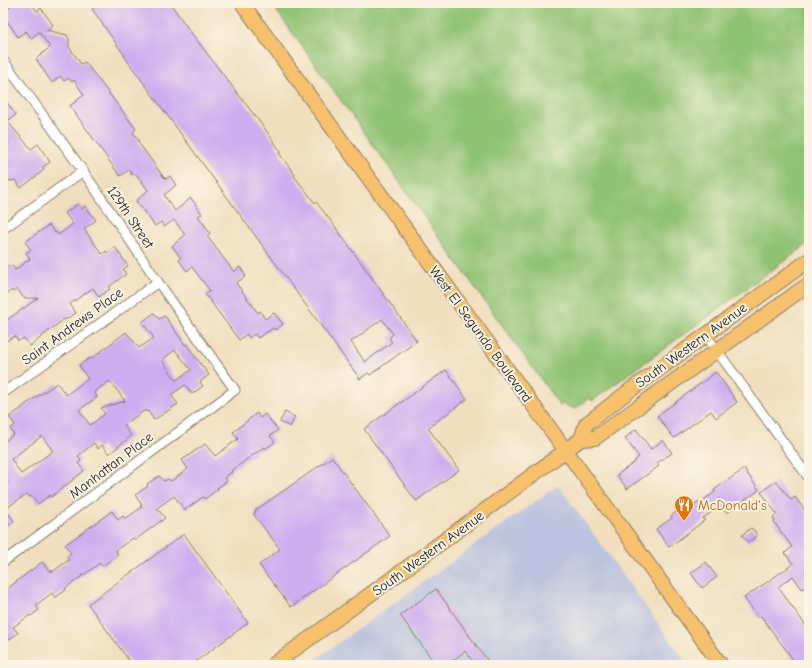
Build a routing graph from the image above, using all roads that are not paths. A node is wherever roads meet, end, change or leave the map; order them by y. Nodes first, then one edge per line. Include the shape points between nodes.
1 (242, 3) edge
2 (4, 64) edge
3 (83, 171) junction
4 (3, 230) edge
5 (809, 260) edge
6 (158, 282) junction
7 (809, 284) edge
8 (705, 334) junction
9 (717, 350) junction
10 (236, 390) joint
11 (3, 393) edge
12 (581, 439) junction
13 (565, 451) junction
14 (809, 478) edge
15 (3, 562) edge
16 (275, 664) edge
17 (721, 665) edge

1 - 13 main road, West El Segundo Boulevard
2 - 3 street, 129th Street
3 - 4 street
3 - 6 street, 129th Street
5 - 8 main road, South Western Avenue
6 - 10 street, 129th Street
6 - 11 street, Saint Andrews Place
7 - 9 main road, South Western Avenue
8 - 9 street
8 - 12 main road, South Western Avenue via 586,424
9 - 12 main road, South Western Avenue via 595,438
9 - 14 street
10 - 15 street, Manhattan Place
12 - 13 main road, South Western Avenue
13 - 16 main road, South Western Avenue
13 - 17 main road, West El Segundo Boulevard

